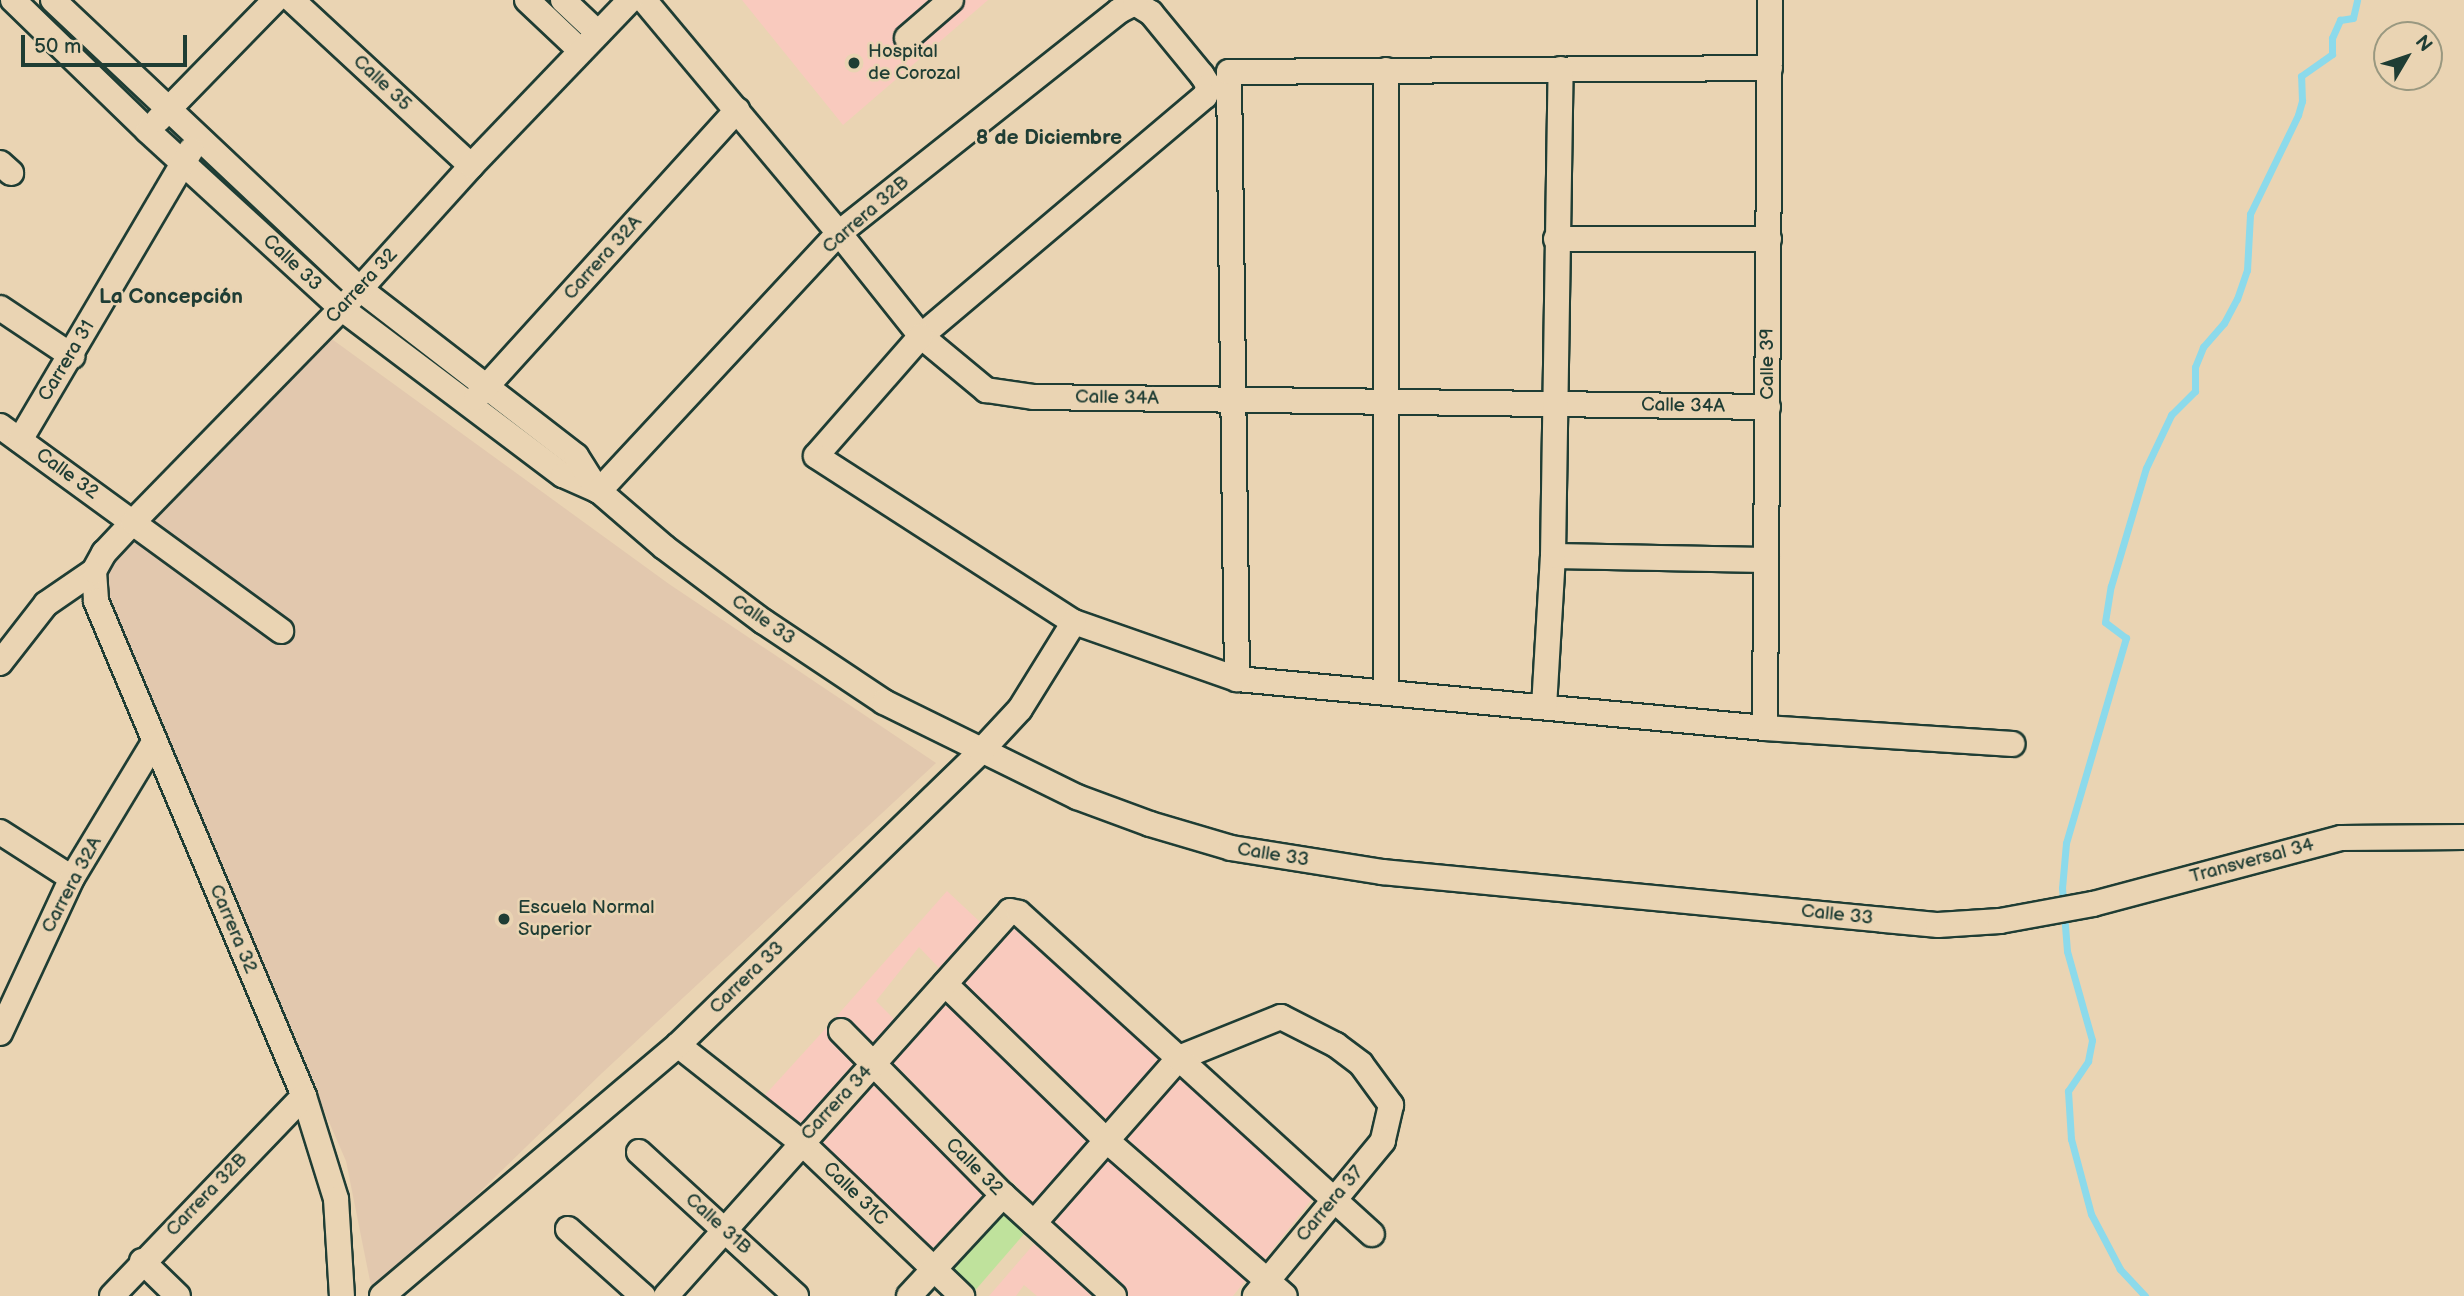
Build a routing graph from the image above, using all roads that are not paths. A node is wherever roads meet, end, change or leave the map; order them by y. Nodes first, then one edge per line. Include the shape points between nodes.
1 (13, 0) edge
2 (53, 0) edge
3 (275, 0) edge
4 (292, 0) edge
5 (527, 0) edge
6 (563, 0) edge
7 (630, 0) edge
8 (644, 0) edge
9 (951, 0) edge
10 (1770, 0) edge
11 (906, 38) dead end
12 (590, 42) junction
13 (1770, 68) junction
14 (1561, 69) junction
15 (1386, 71) junction
16 (169, 110) junction
17 (737, 110) junction
18 (148, 131) junction
19 (200, 139) junction
20 (182, 162) junction
21 (471, 166) junction
22 (839, 233) junction
23 (1556, 239) junction
24 (1769, 239) junction
25 (360, 289) junction
26 (0, 307) edge
27 (341, 308) junction
28 (921, 336) junction
29 (72, 356) junction
30 (487, 386) junction
31 (1233, 400) junction
32 (1386, 402) junction
33 (1555, 404) junction
34 (469, 407) junction
35 (1768, 407) junction
36 (10, 433) edge
37 (599, 491) junction
38 (133, 522) junction
39 (1553, 556) junction
40 (1766, 559) junction
41 (94, 571) junction
42 (1074, 622) junction
43 (281, 631) dead end
44 (0, 663) edge
45 (1237, 679) junction
46 (1386, 692) junction
47 (1544, 707) junction
48 (1765, 728) junction
49 (154, 742) junction
50 (2012, 744) dead end
51 (981, 751) junction
52 (0, 832) edge
53 (2464, 837) edge
54 (72, 878) junction
55 (2044, 913) joint
56 (945, 984) junction
57 (841, 1031) dead end
58 (0, 1033) edge
59 (678, 1045) junction
60 (1179, 1058) junction
61 (873, 1065) junction
62 (304, 1096) junction
63 (1106, 1140) junction
64 (801, 1142) junction
65 (639, 1152) dead end
66 (1003, 1195) junction
67 (1334, 1199) junction
68 (1034, 1223) junction
69 (568, 1229) dead end
70 (724, 1230) junction
71 (1372, 1234) dead end
72 (142, 1261) junction
73 (933, 1270) junction
74 (1270, 1291) edge
75 (112, 1296) edge
76 (178, 1296) edge
77 (342, 1296) edge
78 (382, 1296) edge
79 (643, 1296) edge
80 (666, 1296) edge
81 (796, 1296) edge
82 (909, 1296) edge
83 (962, 1296) edge
84 (1114, 1296) edge

1 - 18 street, Calle 33
2 - 16 street, Calle 33
3 - 16 street
4 - 21 street, Calle 35
5 - 12 street
6 - 12 street
7 - 12 street, Carrera 32
8 - 17 street, Calle 34A
9 - 11 street
10 - 13 street, Calle 39
12 - 21 street, Carrera 32
13 - 14 street
13 - 24 street, Calle 39
14 - 15 street
14 - 23 street
15 - 31 street via 1228,72
15 - 32 street
16 - 18 street
16 - 19 street, Calle 33
17 - 22 street, Calle 34A
17 - 30 street, Carrera 32A
18 - 20 street, Calle 33
19 - 20 street, Carrera 31
19 - 25 street, Calle 33
20 - 27 street, Calle 33
20 - 29 street, Carrera 31
21 - 25 street, Carrera 32
22 - 28 street, Calle 34A
22 - 28 street, Carrera 32B via 1119,11 1135,4 1151,13 1202,75 1209,86 1205,96
22 - 37 street, Carrera 32B
23 - 24 street
23 - 33 street
24 - 35 street, Calle 39
25 - 27 street, Carrera 32
25 - 30 street, Calle 33
26 - 29 street
27 - 34 street, Calle 33
27 - 38 street, Carrera 32
28 - 31 street, Calle 34A via 986,390 1034,397
28 - 42 street via 816,456
29 - 36 street, Carrera 31
30 - 34 street, Carrera 32A
30 - 37 street, Calle 33 via 576,456
31 - 32 street, Calle 34A
31 - 45 street
32 - 33 street, Calle 34A
32 - 46 street
33 - 35 street, Calle 34A
33 - 39 street
34 - 37 street, Calle 33 via 563,475
35 - 40 street, Calle 39
36 - 38 street, Calle 32
37 - 51 street, Calle 33 via 764,622 884,702
38 - 41 street, Carrera 32
38 - 43 street, Calle 32
39 - 40 street
39 - 47 street
40 - 48 street, Calle 39
41 - 44 street, Carrera 32 via 46,604
41 - 49 street, Carrera 32 via 96,601
42 - 45 street
42 - 51 street, Carrera 33 via 1020,709
45 - 46 street
46 - 47 street
47 - 48 street
48 - 50 street
49 - 54 street, Carrera 32A
49 - 62 street, Carrera 32
51 - 55 street, Calle 33 via 1077,797 1150,824 1231,848 1369,870 1938,925
51 - 59 street, Carrera 33
52 - 54 street
53 - 55 street, Transversal 34 via 2341,838
54 - 58 street, Carrera 32A
56 - 60 street, Carrera 34 via 1010,911 1019,914
56 - 61 street, Carrera 34
56 - 63 street
57 - 61 street, Calle 32
59 - 64 street, Calle 31C
59 - 78 street, Carrera 33
60 - 63 street
60 - 67 street
60 - 67 street, Carrera 37 via 1281,1017 1336,1045 1361,1064 1391,1105 1383,1141
61 - 64 street, Carrera 34
61 - 66 street, Calle 32
62 - 72 street, Carrera 32B
62 - 77 street, Carrera 32 via 336,1199
63 - 68 street
63 - 74 street
64 - 70 street, Carrera 34
64 - 73 street, Calle 31C
65 - 70 street, Calle 31B
66 - 68 street, Calle 32
66 - 73 street
67 - 71 street
67 - 74 street, Carrera 37
68 - 84 street, Calle 32
69 - 79 street
70 - 80 street, Carrera 34
70 - 81 street, Calle 31B
72 - 75 street, Carrera 32B
72 - 76 street
73 - 82 street
73 - 83 street, Calle 31C

